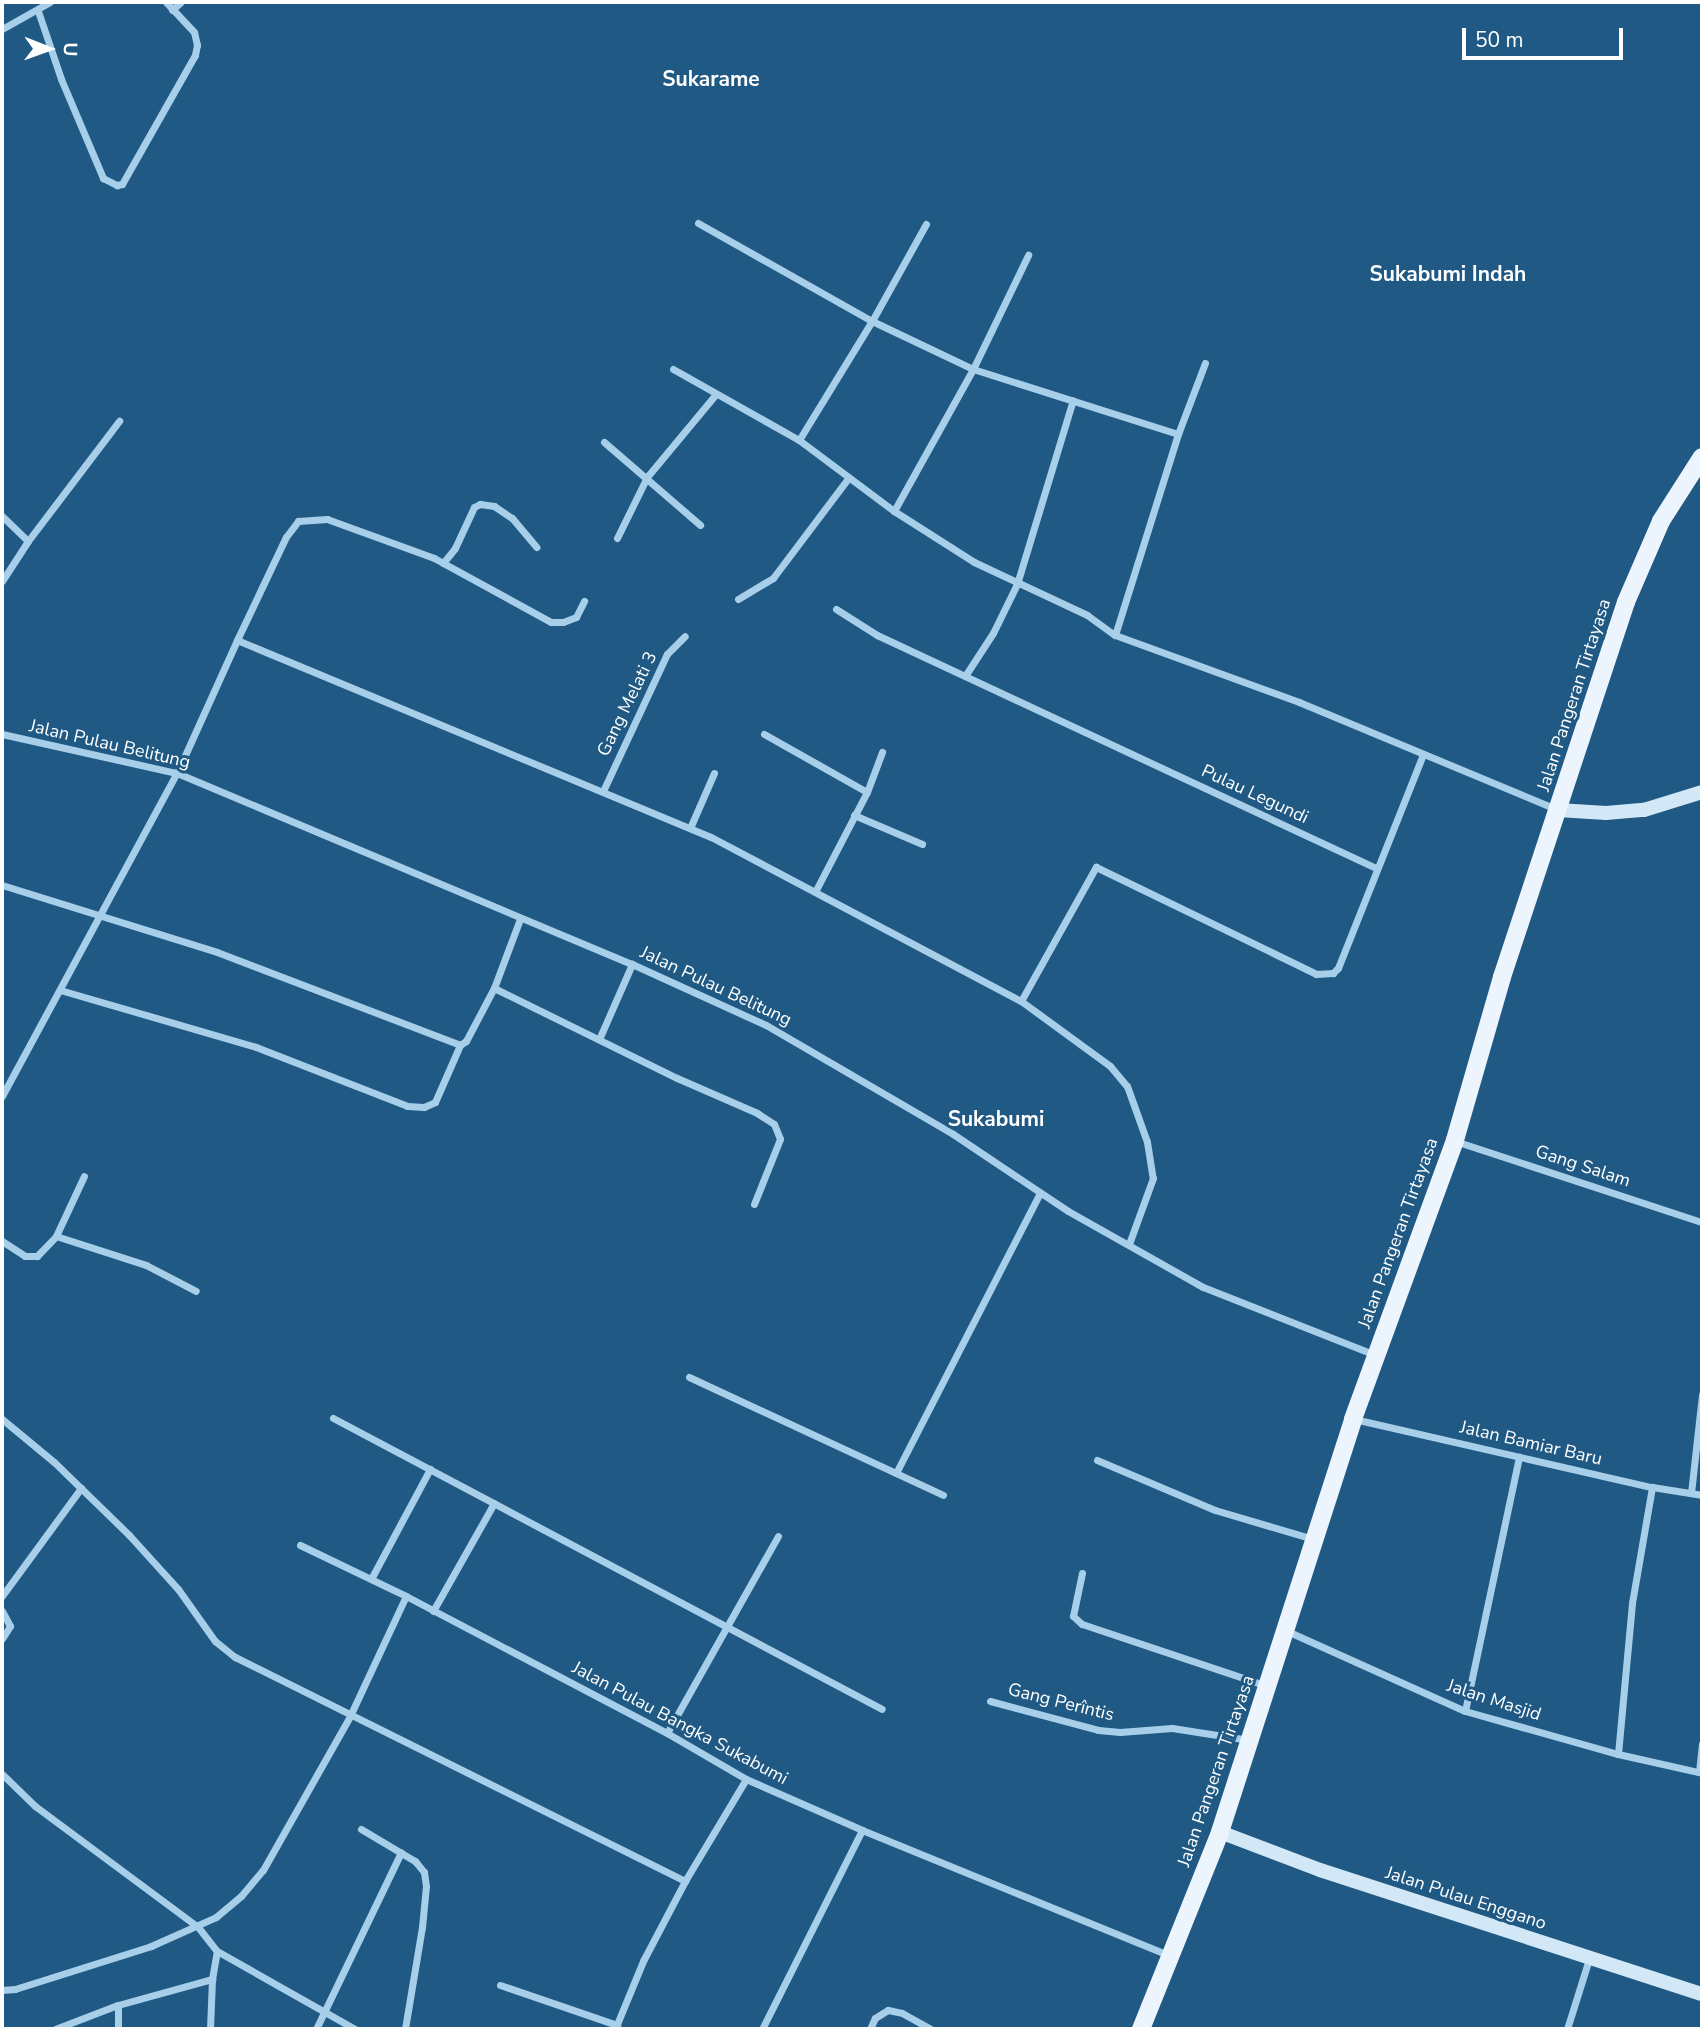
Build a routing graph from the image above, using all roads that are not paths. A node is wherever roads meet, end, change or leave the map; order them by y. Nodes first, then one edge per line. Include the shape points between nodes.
1 (50, 2) edge
2 (166, 2) edge
3 (181, 2) edge
4 (38, 10) junction
5 (172, 10) junction
6 (2, 29) edge
7 (698, 223) dead end
8 (926, 224) dead end
9 (1028, 255) dead end
10 (872, 321) junction
11 (1205, 363) dead end
12 (674, 369) dead end
13 (973, 369) junction
14 (715, 395) junction
15 (1073, 400) junction
16 (119, 421) dead end
17 (1178, 434) junction
18 (799, 440) junction
19 (604, 442) dead end
20 (1702, 457) edge
21 (647, 477) junction
22 (849, 477) junction
23 (894, 511) junction
24 (2, 516) edge
25 (700, 525) dead end
26 (617, 538) dead end
27 (28, 541) junction
28 (536, 547) dead end
29 (443, 563) junction
30 (2, 581) edge
31 (1017, 584) junction
32 (737, 599) dead end
33 (584, 601) dead end
34 (836, 609) dead end
35 (1115, 635) junction
36 (685, 636) dead end
37 (237, 640) junction
38 (965, 676) junction
39 (2, 734) edge
40 (764, 734) dead end
41 (881, 752) dead end
42 (1423, 754) junction
43 (177, 773) junction
44 (714, 773) dead end
45 (603, 790) junction
46 (867, 792) junction
47 (1702, 792) edge
48 (1558, 810) junction
49 (855, 815) junction
50 (690, 828) junction
51 (922, 844) dead end
52 (1376, 868) junction
53 (2, 885) edge
54 (816, 890) junction
55 (100, 915) junction
56 (520, 919) junction
57 (632, 964) junction
58 (494, 988) junction
59 (60, 990) junction
60 (1021, 1001) junction
61 (600, 1037) junction
62 (460, 1045) junction
63 (2, 1097) edge
64 (1455, 1140) junction
65 (84, 1176) dead end
66 (1040, 1193) junction
67 (754, 1204) dead end
68 (1702, 1222) edge
69 (56, 1236) junction
70 (2, 1241) edge
71 (1129, 1244) junction
72 (196, 1291) dead end
73 (1376, 1355) junction
74 (689, 1377) dead end
75 (1702, 1395) edge
76 (333, 1418) dead end
77 (2, 1419) edge
78 (1353, 1419) junction
79 (1519, 1457) junction
80 (1097, 1460) dead end
81 (430, 1469) junction
82 (896, 1473) junction
83 (1652, 1486) junction
84 (81, 1488) junction
85 (1691, 1493) junction
86 (1702, 1494) edge
87 (943, 1495) dead end
88 (494, 1503) junction
89 (778, 1535) dead end
90 (1315, 1539) junction
91 (300, 1545) dead end
92 (1082, 1573) dead end
93 (371, 1579) junction
94 (2, 1596) edge
95 (406, 1596) junction
96 (2, 1611) edge
97 (433, 1611) junction
98 (727, 1627) junction
99 (1285, 1630) junction
100 (2, 1639) edge
101 (1266, 1686) junction
102 (990, 1700) dead end
103 (882, 1709) dead end
104 (1465, 1711) junction
105 (350, 1716) junction
106 (667, 1733) junction
107 (1249, 1740) junction
108 (1702, 1745) edge
109 (1618, 1754) junction
110 (1701, 1772) edge
111 (2, 1774) edge
112 (746, 1779) junction
113 (361, 1829) dead end
114 (862, 1830) junction
115 (1220, 1832) junction
116 (401, 1852) junction
117 (685, 1881) junction
118 (198, 1927) junction
119 (217, 1951) junction
120 (1172, 1957) junction
121 (1589, 1959) junction
122 (212, 1979) junction
123 (500, 1985) dead end
124 (2, 1990) edge
125 (1702, 1994) edge
126 (118, 2006) junction
127 (324, 2012) junction
128 (616, 2027) edge
129 (55, 2029) edge
130 (118, 2029) edge
131 (210, 2029) edge
132 (316, 2029) edge
133 (355, 2029) edge
134 (405, 2029) edge
135 (762, 2029) edge
136 (870, 2029) edge
137 (932, 2029) edge
138 (1141, 2029) edge
139 (1567, 2029) edge

1 - 4 street
2 - 5 street
3 - 5 street
4 - 5 street via 103,178 117,185 122,184 195,55 194,32
4 - 6 street
7 - 10 street
8 - 10 street
9 - 13 street
10 - 13 street
10 - 18 street
11 - 17 street
12 - 14 street
13 - 15 street
13 - 23 street
14 - 18 street
14 - 21 street
15 - 17 street
15 - 31 street
16 - 27 street
17 - 35 street
18 - 22 street
19 - 21 street
20 - 48 main road, Jalan Pangeran Tirtayasa via 1661,521 1626,602
21 - 25 street
21 - 26 street
22 - 23 street
22 - 32 street via 774,578
23 - 31 street
24 - 27 street
27 - 30 street
28 - 29 street via 512,518 494,506 480,504
29 - 33 street via 551,621 576,617
29 - 37 street via 327,519 298,521
31 - 35 street via 1087,615
31 - 38 street
34 - 38 street, Pulau Legundi via 877,635
35 - 42 street via 1299,702
36 - 45 street, Gang Melati 3 via 667,654
37 - 43 street
37 - 45 street
38 - 52 street, Pulau Legundi
39 - 43 street, Jalan Pulau Belitung
40 - 46 street
41 - 46 street
42 - 48 street
42 - 52 street
43 - 55 street
43 - 56 street, Jalan Pulau Belitung
44 - 50 street
45 - 50 street
46 - 49 street
47 - 48 street via 1644,810
48 - 64 main road, Jalan Pangeran Tirtayasa via 1502,977
49 - 51 street
49 - 54 street
50 - 54 street
52 - 60 street via 1338,968 1324,975 1096,867
53 - 55 street
54 - 60 street
55 - 59 street
55 - 62 street via 217,951
56 - 57 street, Jalan Pulau Belitung
56 - 58 street
57 - 61 street
57 - 66 street, Jalan Pulau Belitung via 766,1025 953,1134
58 - 61 street
58 - 62 street
59 - 62 street via 256,1047 407,1106 435,1102
59 - 63 street
60 - 71 street via 1110,1066 1127,1086 1147,1142 1153,1178
61 - 67 street via 774,1124 780,1139
64 - 68 street, Gang Salam
64 - 73 main road, Jalan Pangeran Tirtayasa
65 - 69 street
66 - 71 street, Jalan Pulau Belitung
66 - 82 street
69 - 70 street via 34,1257 24,1256
69 - 72 street via 146,1265
71 - 73 street, Jalan Pulau Belitung via 1203,1287
73 - 78 main road, Jalan Pangeran Tirtayasa
74 - 82 street
75 - 85 street
76 - 81 street
77 - 84 street
78 - 79 street, Jalan Bamiar Baru
78 - 90 main road, Jalan Pangeran Tirtayasa
79 - 83 street, Jalan Bamiar Baru
79 - 104 street
80 - 90 street via 1216,1510
81 - 88 street
81 - 93 street
82 - 87 street
83 - 85 street, Jalan Bamiar Baru
83 - 109 street via 1632,1603
84 - 94 street
84 - 105 street via 178,1589 215,1641 235,1657
85 - 86 street, Jalan Bamiar Baru
88 - 97 street
88 - 98 street
89 - 98 street
90 - 99 main road, Jalan Pangeran Tirtayasa
91 - 93 street, Jalan Pulau Bangka Sukabumi
92 - 101 street via 1073,1616 1082,1624
93 - 95 street, Jalan Pulau Bangka Sukabumi
95 - 97 street, Jalan Pulau Bangka Sukabumi
95 - 105 street
96 - 100 street via 9,1626
97 - 106 street, Jalan Pulau Bangka Sukabumi
98 - 103 street
98 - 106 street
99 - 101 main road, Jalan Pangeran Tirtayasa
99 - 104 street, Jalan Masjid
101 - 107 main road, Jalan Pangeran Tirtayasa
102 - 107 street, Gang Perîntis via 1098,1730 1172,1728
104 - 109 street, Jalan Masjid
105 - 117 street
105 - 118 street via 263,1870 216,1917
106 - 112 street, Jalan Pulau Bangka Sukabumi
107 - 115 main road, Jalan Pangeran Tirtayasa
108 - 110 street
109 - 110 street, Jalan Masjid
111 - 118 street via 34,1806
112 - 114 street, Jalan Pulau Bangka Sukabumi
112 - 117 street
113 - 116 street
114 - 120 street, Jalan Pulau Bangka Sukabumi
114 - 135 street
115 - 120 main road, Jalan Pangeran Tirtayasa
115 - 121 street, Jalan Pulau Enggano
116 - 127 street
116 - 134 street via 424,1872 426,1886
117 - 128 street via 643,1961
118 - 119 street
118 - 124 street via 151,1946
119 - 122 street
119 - 127 street
120 - 138 main road, Jalan Pangeran Tirtayasa
121 - 125 street, Jalan Pulau Enggano
121 - 139 street
122 - 126 street
122 - 131 street
123 - 128 street
126 - 129 street
126 - 130 street
127 - 132 street
127 - 133 street
136 - 137 street via 875,2018 888,2010

